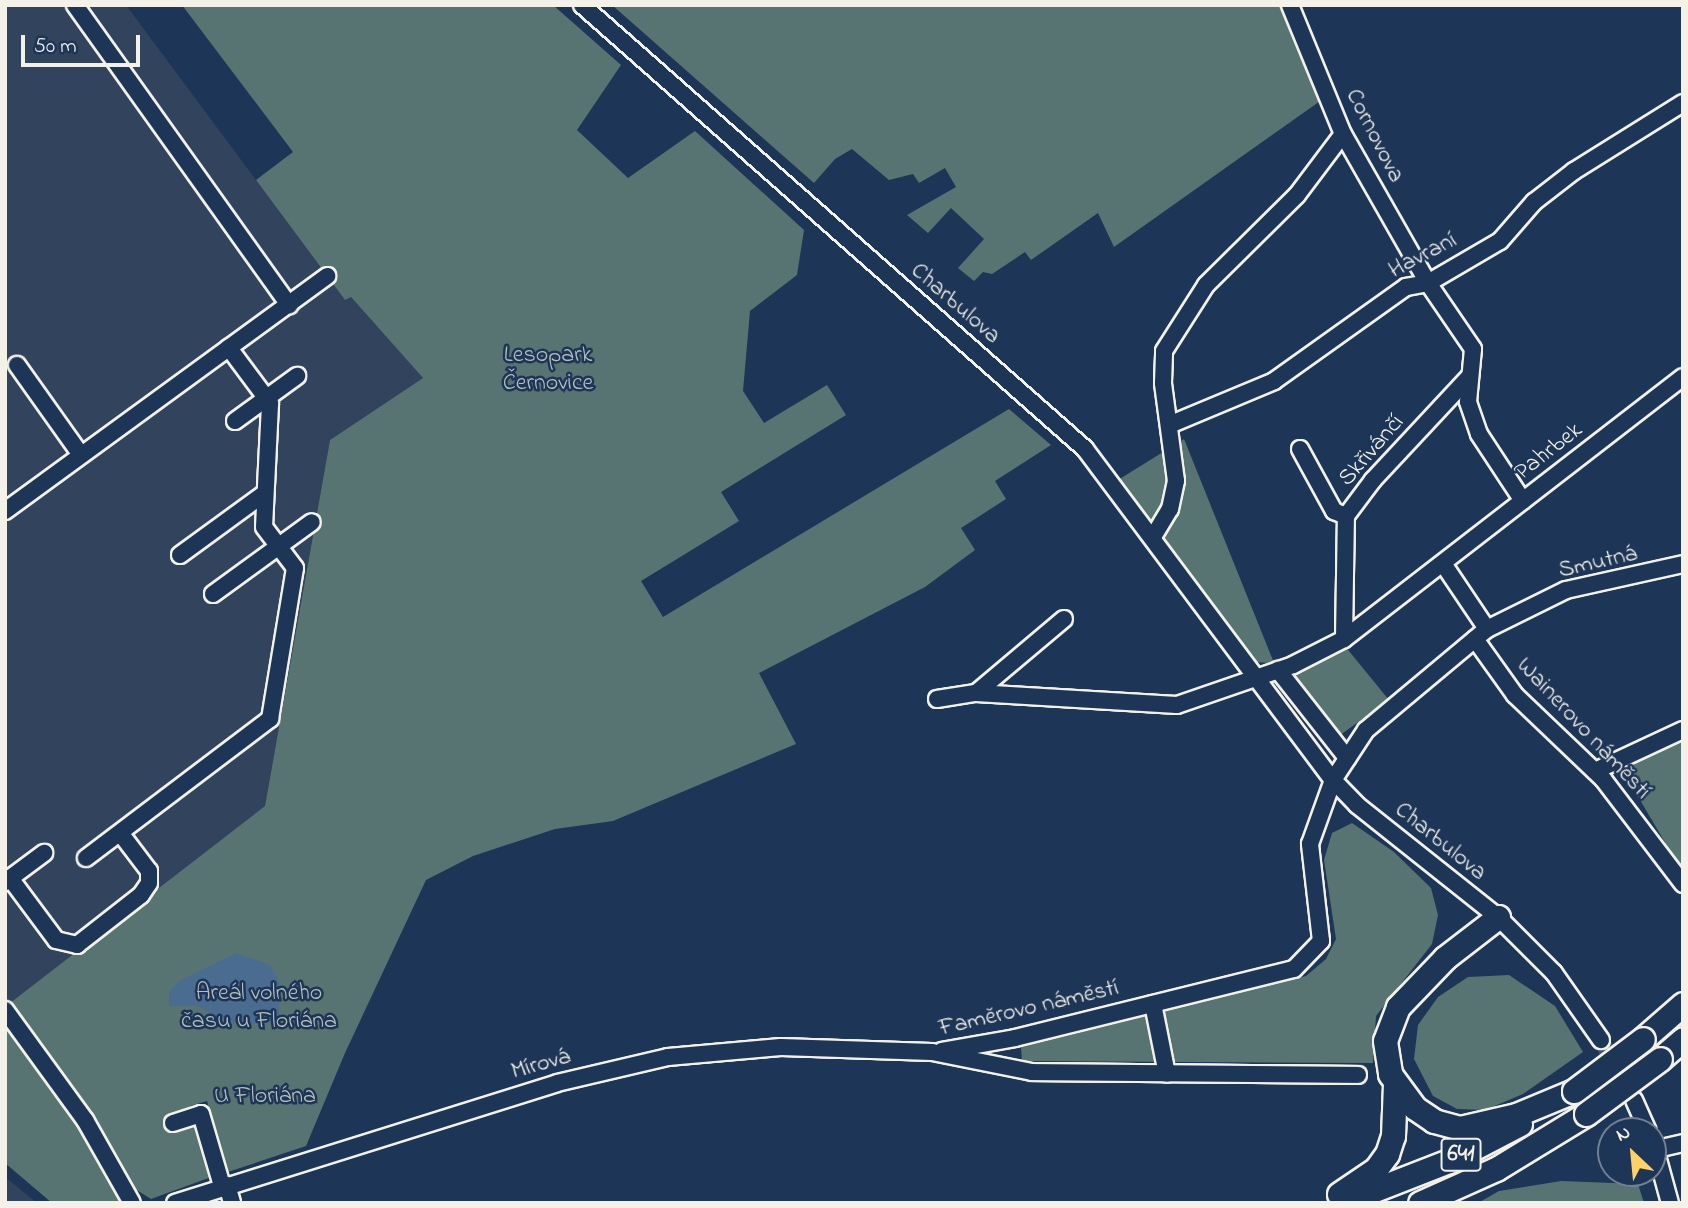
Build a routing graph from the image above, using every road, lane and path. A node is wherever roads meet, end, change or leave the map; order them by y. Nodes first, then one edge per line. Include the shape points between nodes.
1 (75, 5) edge
2 (582, 5) edge
3 (1290, 5) edge
4 (1683, 103) edge
5 (1343, 134) junction
6 (327, 276) dead end
7 (1429, 283) junction
8 (289, 305) junction
9 (229, 348) junction
10 (17, 365) dead end
11 (297, 376) dead end
12 (1469, 377) junction
13 (1683, 377) edge
14 (266, 398) junction
15 (235, 421) dead end
16 (1169, 425) junction
17 (1300, 449) dead end
18 (81, 455) junction
19 (265, 493) junction
20 (1523, 501) junction
21 (5, 511) edge
22 (1346, 516) junction
23 (312, 522) dead end
24 (1153, 537) junction
25 (278, 546) junction
26 (180, 555) dead end
27 (1683, 564) edge
28 (1444, 565) junction
29 (214, 594) dead end
30 (1064, 619) dead end
31 (1481, 634) junction
32 (1344, 639) junction
33 (1278, 670) junction
34 (1254, 676) junction
35 (976, 693) junction
36 (937, 699) dead end
37 (1683, 730) edge
38 (1347, 758) junction
39 (1595, 771) junction
40 (1333, 780) junction
41 (121, 834) junction
42 (44, 853) dead end
43 (86, 858) dead end
44 (8, 880) edge
45 (1683, 884) edge
46 (1498, 917) junction
47 (1153, 1004) junction
48 (1683, 1004) edge
49 (5, 1010) edge
50 (1601, 1040) tunnel mouth
51 (1683, 1040) edge
52 (932, 1052) junction
53 (1167, 1074) junction
54 (1358, 1075) dead end
55 (1395, 1085) junction
56 (1574, 1091) junction
57 (1634, 1100) tunnel mouth
58 (1642, 1117) edge
59 (173, 1123) dead end
60 (1496, 1169) junction
61 (224, 1186) junction
62 (132, 1203) edge
63 (175, 1203) edge
64 (232, 1203) edge
65 (1325, 1203) edge
66 (1340, 1203) edge
67 (1420, 1203) edge
68 (1459, 1203) edge

1 - 8 street
2 - 24 street, Charbulova via 1085,449
3 - 5 street, Cornovova
4 - 7 street, Havraní via 1574,171 1534,202 1500,241
5 - 7 street, Cornovova
5 - 16 street via 1297,195 1206,285 1178,323 1164,351
6 - 8 street
7 - 12 street, Cornovova via 1473,349
7 - 16 street, Havraní via 1406,287 1274,381
8 - 9 street
9 - 14 street
9 - 18 street
10 - 18 street
11 - 14 street
12 - 20 street via 1468,402 1479,434
12 - 22 street, Skřivánčí via 1373,480
13 - 20 street, Pahrbek
14 - 15 street
14 - 19 street via 270,403
16 - 24 street via 1176,481 1170,509
17 - 22 street via 1334,511
18 - 21 street
19 - 25 street via 264,527
19 - 26 street
20 - 28 street, Pahrbek
22 - 32 street, Skřivánčí
23 - 25 street
24 - 34 street, Charbulova
25 - 29 street
25 - 41 street via 295,568 295,580 270,719
27 - 31 street, Smutná via 1566,590
28 - 31 street, Wainerovo náměstí
28 - 32 street
30 - 35 street
31 - 38 street via 1366,730
31 - 39 street, Wainerovo náměstí via 1515,695
32 - 33 street
33 - 34 street
33 - 38 street
34 - 35 street via 1177,705
34 - 40 street, Charbulova
35 - 36 street
37 - 39 street
38 - 40 street
39 - 45 street, Wainerovo náměstí
40 - 46 street, Charbulova via 1357,805
40 - 47 street, Faměrovo náměstí via 1310,844 1322,922 1321,941 1312,955 1294,969
41 - 43 street
41 - 44 street via 149,870 149,883 141,895 77,944 56,940
42 - 44 street
46 - 50 street, Charbulova via 1554,973
46 - 55 highway via 1445,958 1398,1007 1385,1041
47 - 52 street, Faměrovo náměstí via 1015,1038
47 - 53 street, Faměrovo náměstí
48 - 56 highway, 641, bridge
49 - 62 street via 85,1120
51 - 60 highway, 641, bridge via 1586,1114
52 - 53 street, Faměrovo náměstí via 1032,1072
52 - 61 street, Mírová via 781,1047 668,1057 556,1083
53 - 54 street, Faměrovo náměstí
55 - 56 highway via 1424,1115 1460,1128 1498,1121
55 - 65 highway via 1393,1136 1382,1162
56 - 66 highway, 641 via 1449,1161
57 - 58 street
59 - 61 street via 201,1114
60 - 67 highway, 641
60 - 68 highway
61 - 63 street, Mírová
61 - 64 street

